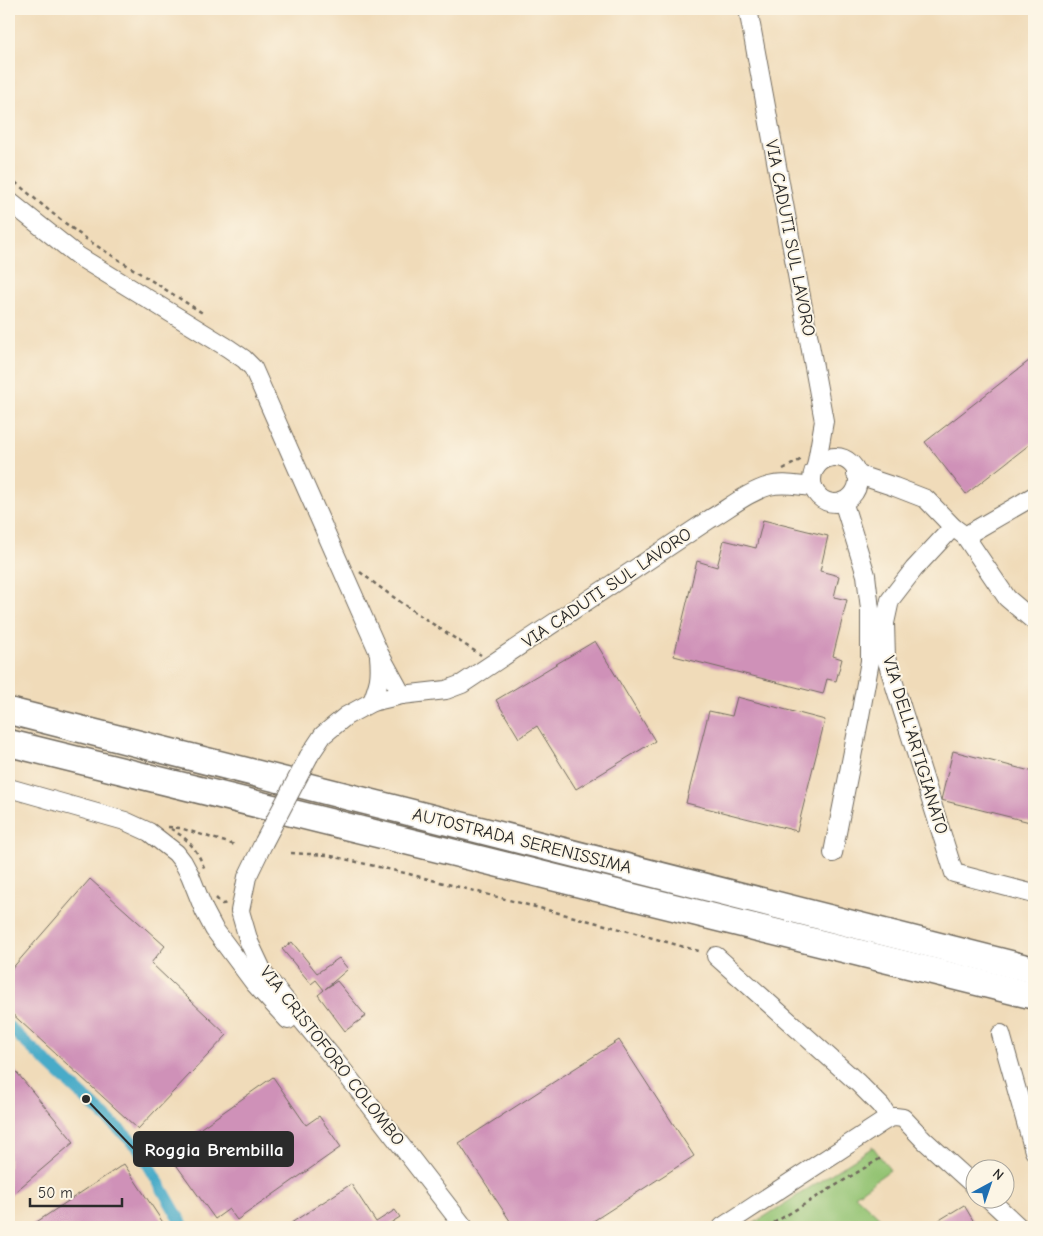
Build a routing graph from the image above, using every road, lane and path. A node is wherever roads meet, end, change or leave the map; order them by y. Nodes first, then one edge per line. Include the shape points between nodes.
1 (748, 9) edge
2 (9, 201) edge
3 (810, 463) junction
4 (777, 473) dead end
5 (856, 474) junction
6 (813, 487) junction
7 (1034, 496) edge
8 (843, 502) junction
9 (959, 531) junction
10 (1034, 621) edge
11 (379, 654) junction
12 (402, 694) junction
13 (372, 702) junction
14 (9, 711) edge
15 (9, 743) edge
16 (309, 756) joint
17 (9, 788) edge
18 (168, 827) dead end
19 (235, 845) dead end
20 (291, 853) dead end
21 (833, 853) dead end
22 (1034, 894) edge
23 (716, 956) joint
24 (1034, 970) edge
25 (1034, 996) edge
26 (1001, 1034) dead end
27 (342, 1068) junction
28 (867, 1092) junction
29 (889, 1118) junction
30 (868, 1132) junction
31 (1034, 1151) edge
32 (881, 1158) dead end
33 (966, 1178) edge
34 (999, 1208) edge
35 (464, 1227) edge
36 (722, 1227) edge
37 (766, 1227) edge
38 (1019, 1227) edge

1 - 3 street, VIA CADUTI SUL LAVORO via 824,421
2 - 11 street via 78,256 228,348 253,368
3 - 4 path
3 - 5 street via 842,459 853,467
3 - 6 street, VIA CADUTI SUL LAVORO
5 - 8 street via 858,480 854,493
5 - 9 street via 926,499
6 - 8 street via 822,499
6 - 12 street, VIA CADUTI SUL LAVORO via 770,486 752,494 462,684 446,690
7 - 9 street
8 - 21 street via 866,575 870,661
9 - 10 street via 1007,598
9 - 22 street, VIA DELL'ARTIGIANATO via 914,569 890,600 885,623 886,658 954,873
11 - 12 street
11 - 13 street via 381,675
12 - 13 street, VIA CADUTI SUL LAVORO
13 - 16 street, VIA CADUTI SUL LAVORO via 346,716 323,735
14 - 24 highway, AUTOSTRADA SERENISSIMA
15 - 25 highway, AUTOSTRADA SERENISSIMA
16 - 27 street, VIA CRISTOFORO COLOMBO, bridge via 247,877 240,911 249,942 264,974
17 - 27 street via 125,821 149,832 176,853 190,875 214,929 255,984 281,1013
18 - 19 path
20 - 23 path via 327,855 409,874
23 - 28 street
26 - 31 street
27 - 35 street, VIA CRISTOFORO COLOMBO
28 - 29 street
28 - 30 street via 870,1103
29 - 30 street
29 - 33 street via 902,1118
30 - 36 street
32 - 37 path
34 - 38 street

